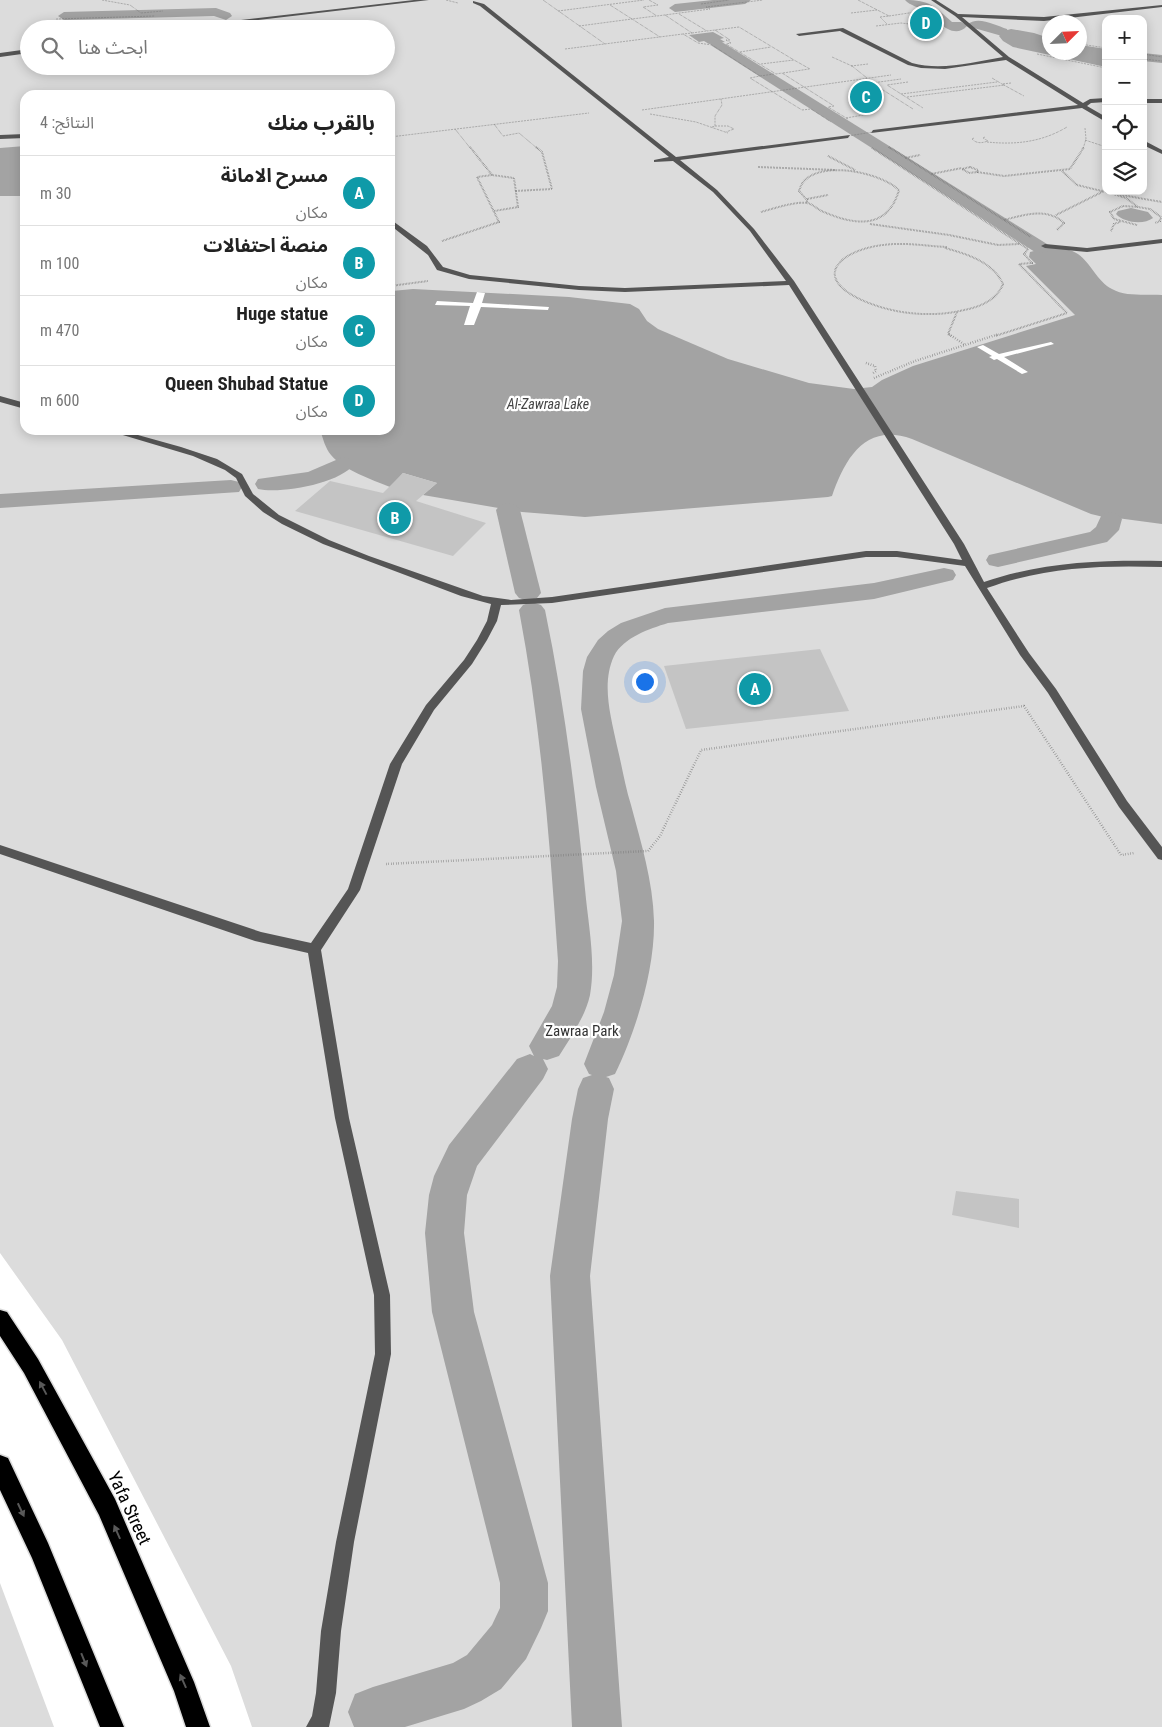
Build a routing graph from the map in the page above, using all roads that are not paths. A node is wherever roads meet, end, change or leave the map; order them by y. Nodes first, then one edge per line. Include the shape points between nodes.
1 (427, 0) edge
2 (933, 0) edge
3 (475, 2) dead end
4 (310, 6) dead end
5 (1162, 6) edge
6 (314, 12) junction
7 (957, 15) junction
8 (244, 20) edge
9 (799, 34) dead end
10 (20, 53) edge
11 (0, 55) edge
12 (1007, 58) junction
13 (1102, 100) edge
14 (1147, 100) edge
15 (1162, 101) edge
16 (1083, 106) junction
17 (1102, 118) edge
18 (873, 132) road end
19 (848, 134) road end
20 (20, 136) edge
21 (0, 137) edge
22 (1147, 144) edge
23 (1162, 152) edge
24 (674, 158) junction
25 (656, 161) dead end
26 (395, 226) edge
27 (1162, 241) edge
28 (1045, 246) dead end
29 (791, 283) junction
30 (0, 399) edge
31 (20, 405) edge
32 (127, 435) edge
33 (969, 564) junction
34 (1162, 564) edge
35 (982, 586) junction
36 (497, 602) junction
37 (0, 849) edge
38 (1160, 853) edge
39 (314, 949) junction
40 (0, 1319) edge
41 (0, 1466) edge
42 (112, 1727) edge
43 (198, 1727) edge
44 (316, 1727) edge

1 - 6 street
2 - 7 street
3 - 24 street
4 - 6 street
5 - 7 street via 1044,19
6 - 8 street
7 - 12 street
9 - 12 street via 841,29 921,67
10 - 11 street
12 - 16 street
13 - 16 street via 1090,101
14 - 15 street
16 - 17 street
16 - 18 street
19 - 24 street
20 - 21 street
22 - 23 street
24 - 25 street
24 - 29 street via 715,190 742,218
26 - 29 street via 424,246 440,268 469,277 597,289
27 - 28 street via 1087,250
29 - 33 street
30 - 31 street
32 - 36 street via 226,468 240,476 245,491 263,508 367,560
33 - 35 street
33 - 36 street via 896,554 866,554 624,590 521,603
34 - 35 street via 1066,565 1018,574
35 - 38 street via 1123,804
36 - 39 street via 482,640 430,708 396,764 354,890
37 - 39 street via 260,938
39 - 44 street via 342,1118 382,1295 384,1354 345,1542 331,1631 326,1694
43 -> 40 highway, Yafa Street via 186,1690 106,1507 31,1366
41 -> 42 highway via 40,1551

